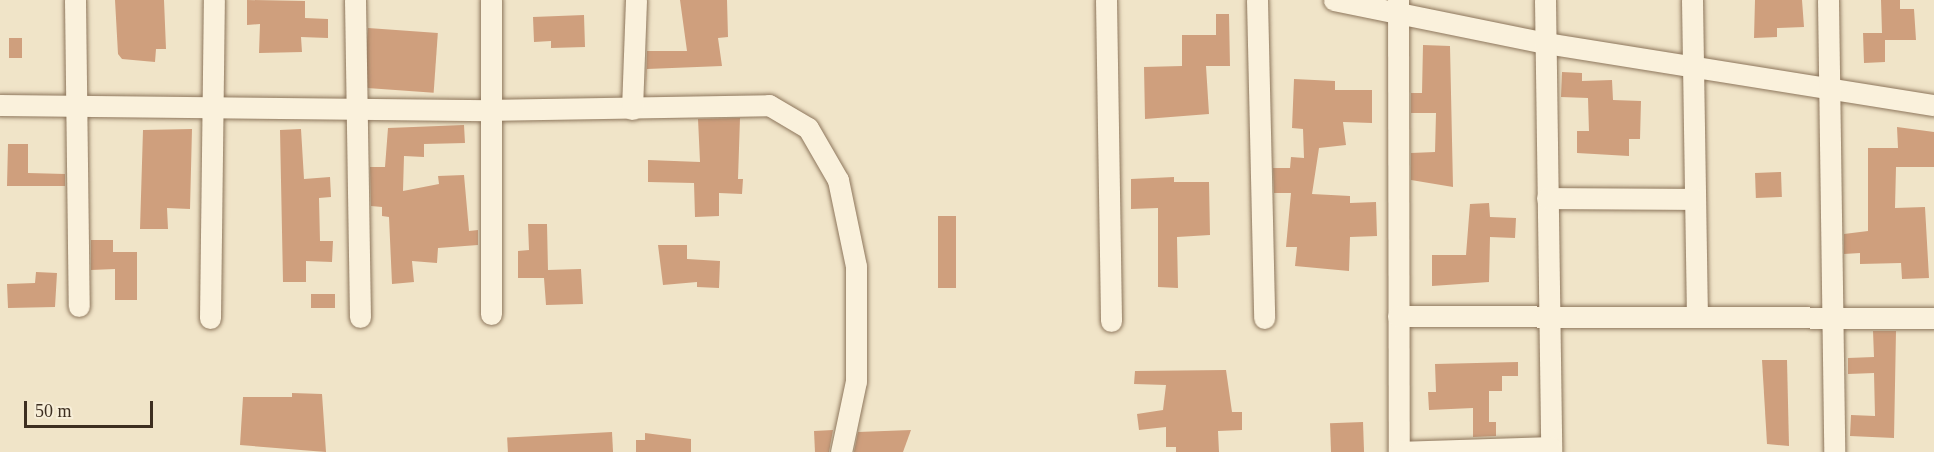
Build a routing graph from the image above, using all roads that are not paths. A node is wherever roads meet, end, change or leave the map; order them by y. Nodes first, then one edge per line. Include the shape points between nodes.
1 (75, 0) edge
2 (214, 0) edge
3 (355, 0) edge
4 (491, 0) edge
5 (636, 0) edge
6 (1106, 0) edge
7 (1257, 0) edge
8 (1334, 0) edge
9 (1545, 0) edge
10 (1692, 0) edge
11 (1828, 0) edge
12 (1398, 7) edge
13 (1546, 44) junction
14 (1692, 66) junction
15 (1828, 90) junction
16 (0, 105) edge
17 (77, 105) junction
18 (1934, 105) edge
19 (215, 107) junction
20 (356, 110) junction
21 (491, 110) junction
22 (632, 110) junction
23 (1547, 198) junction
24 (1695, 199) junction
25 (79, 306) dead end
26 (491, 314) dead end
27 (1548, 315) junction
28 (1398, 316) junction
29 (360, 317) dead end
30 (1697, 317) junction
31 (1831, 317) junction
32 (210, 318) dead end
33 (1264, 318) dead end
34 (1934, 318) edge
35 (1111, 321) dead end
36 (1550, 449) edge
37 (841, 452) edge
38 (1399, 452) edge
39 (1834, 452) edge

1 - 17 street
2 - 19 street
3 - 20 street
4 - 21 street
5 - 22 street
6 - 35 street
7 - 33 street
8 - 12 street
9 - 13 street
10 - 14 street
11 - 15 street
12 - 13 street
12 - 28 street
13 - 14 street
13 - 23 street
14 - 15 street
14 - 24 street
15 - 18 street
15 - 31 street
16 - 17 street
17 - 19 street
17 - 25 street
19 - 20 street
19 - 32 street
20 - 21 street
20 - 29 street
21 - 22 street
21 - 26 street
22 - 37 street via 769,105 808,128 838,180 856,266 856,381
23 - 24 street
23 - 27 street
24 - 30 street
27 - 28 street
27 - 30 street
27 - 36 street
28 - 38 street
30 - 31 street
31 - 34 street
31 - 39 street
36 - 38 street

